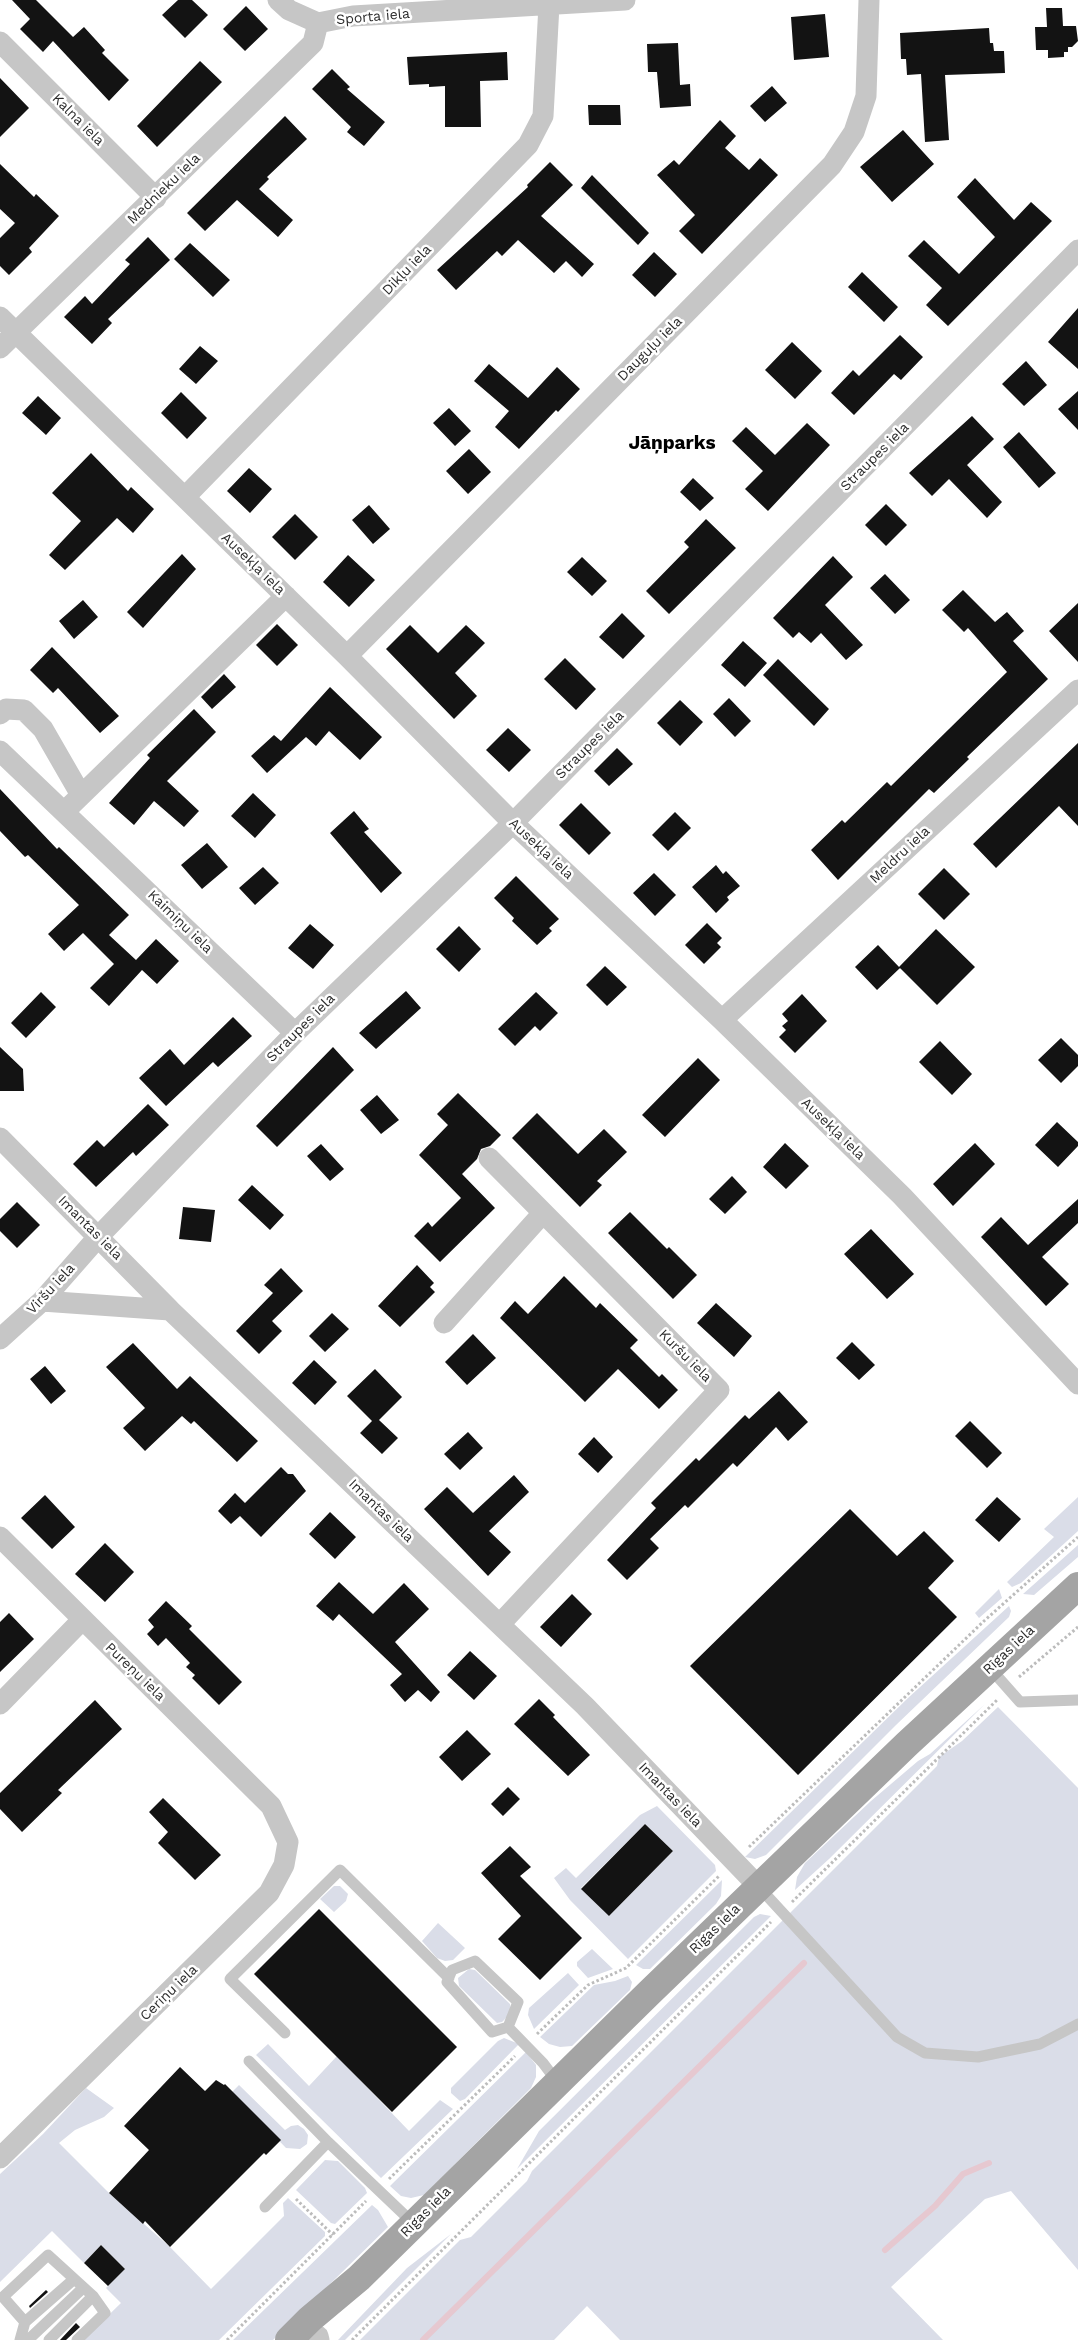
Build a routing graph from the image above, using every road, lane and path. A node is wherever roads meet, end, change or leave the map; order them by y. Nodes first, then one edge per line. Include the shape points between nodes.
1 (278, 0) edge
2 (626, 0) edge
3 (869, 0) edge
4 (549, 5) junction
5 (318, 23) junction
6 (0, 42) edge
7 (156, 198) junction
8 (1078, 250) edge
9 (0, 317) edge
10 (15, 333) junction
11 (0, 348) edge
12 (184, 497) junction
13 (286, 596) junction
14 (347, 656) junction
15 (1078, 690) edge
16 (0, 714) edge
17 (0, 751) edge
18 (82, 795) junction
19 (65, 811) junction
20 (513, 823) junction
21 (722, 1020) junction
22 (295, 1033) junction
23 (0, 1138) edge
24 (489, 1158) dead end
25 (543, 1213) junction
26 (99, 1236) junction
27 (42, 1301) junction
28 (170, 1310) junction
29 (444, 1323) dead end
30 (0, 1339) edge
31 (1078, 1384) edge
32 (0, 1537) edge
33 (1078, 1538) edge
34 (1078, 1586) edge
35 (82, 1620) junction
36 (500, 1624) junction
37 (1078, 1627) edge
38 (989, 1667) junction
39 (1023, 1673) dead end
40 (1078, 1700) edge
41 (995, 1702) dead end
42 (0, 1704) edge
43 (271, 1806) joint
44 (742, 1854) dead end
45 (716, 1878) dead end
46 (758, 1886) junction
47 (800, 1894) dead end
48 (774, 1920) dead end
49 (449, 1978) junction
50 (1078, 2024) edge
51 (508, 2027) junction
52 (542, 2030) dead end
53 (285, 2033) dead end
54 (521, 2050) dead end
55 (249, 2061) dead end
56 (558, 2083) junction
57 (328, 2142) junction
58 (0, 2158) edge
59 (388, 2180) dead end
60 (284, 2187) junction
61 (371, 2196) dead end
62 (264, 2207) dead end
63 (414, 2224) junction
64 (333, 2235) junction
65 (360, 2278) junction
66 (73, 2280) junction
67 (83, 2288) junction
68 (93, 2296) junction
69 (24, 2322) junction
70 (318, 2339) edge
71 (20, 2340) edge
72 (28, 2340) edge
73 (49, 2340) edge
74 (77, 2340) edge
75 (226, 2340) edge
76 (289, 2340) edge
77 (352, 2340) edge

1 - 5 street, Sporta iela via 289,10
2 - 4 street, Sporta iela
3 - 14 street, Dauguļu iela via 866,96 854,132 832,165
4 - 5 street, Sporta iela via 352,16
4 - 12 street, Dikļu iela via 543,116 528,146
5 - 7 street, Mednieku iela via 313,42
6 - 7 street, Kalna iela
7 - 10 street, Mednieku iela
8 - 20 street, Straupes iela
9 - 10 street, Ausekļa iela
10 - 11 street, Mednieku iela
10 - 12 street, Ausekļa iela
12 - 13 street, Ausekļa iela
13 - 14 street, Ausekļa iela
13 - 18 street
14 - 20 street, Ausekļa iela
15 - 21 street, Meldru iela
16 - 18 street via 6,709 24,710 43,729
17 - 19 street, Kaimiņu iela
18 - 19 street
19 - 22 street, Kaimiņu iela
20 - 21 street, Ausekļa iela
20 - 22 street, Straupes iela
21 - 31 street, Ausekļa iela via 902,1196
22 - 26 street, Straupes iela
23 - 26 street, Imantas iela
24 - 25 street, Kuršu iela
25 - 29 street
25 - 36 street, Kuršu iela via 718,1390
26 - 27 street, Viršu iela
26 - 28 street, Imantas iela
27 - 28 street
27 - 30 street, Viršu iela
28 - 36 street, Imantas iela
32 - 35 street, Pureņu iela
33 - 44 path via 984,1621
34 - 38 main road, Rīgas iela
35 - 42 street
35 - 43 street, Pureņu iela
36 - 46 street, Imantas iela via 585,1706
37 - 39 path
38 - 40 lane via 1020,1702
38 - 46 main road, Rīgas iela
41 - 47 path
43 - 58 street, Ceriņu iela via 288,1842 284,1865 269,1892
45 - 52 path via 626,1968 588,1985
46 - 50 lane via 897,2037 925,2053 978,2057 1040,2044
46 - 56 main road, Rīgas iela
48 - 77 path
49 - 51 lane via 447,1982 492,2032
49 - 51 lane via 452,1970 475,1961 518,2002
49 - 53 lane via 340,1870 230,1978
51 - 56 lane
54 - 59 path
55 - 57 lane
56 - 63 main road, Rīgas iela
57 - 60 lane
57 - 63 lane
60 - 62 lane
60 - 64 path
61 - 64 path
63 - 65 main road, Rīgas iela
64 - 75 path
65 - 70 main road, Rīgas iela
65 - 76 main road, Rīgas iela
66 - 67 lane
66 - 69 lane
66 - 69 lane via 48,2255 3,2297
67 - 68 lane
67 - 72 lane
68 - 73 lane
68 - 74 lane via 105,2312
69 - 71 lane

